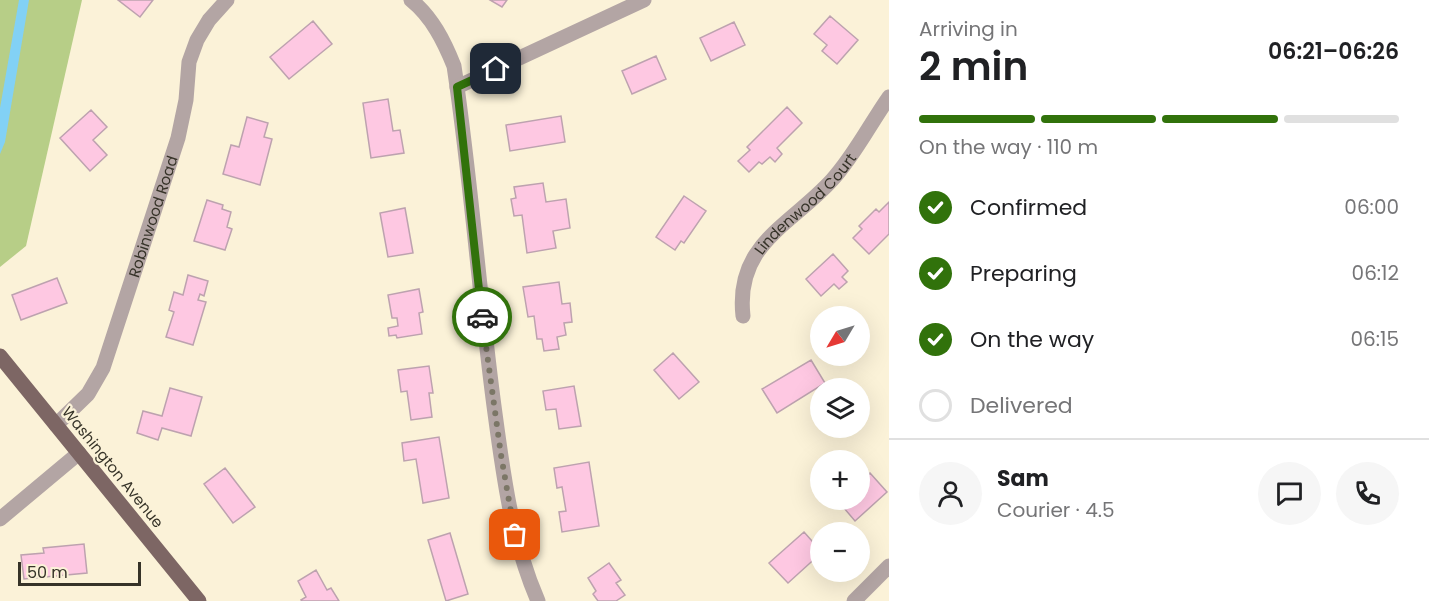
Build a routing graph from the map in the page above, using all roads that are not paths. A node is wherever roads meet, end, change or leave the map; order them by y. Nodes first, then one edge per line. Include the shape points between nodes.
1 (227, 0) edge
2 (411, 0) edge
3 (644, 0) edge
4 (457, 87) junction
5 (889, 97) edge
6 (743, 316) dead end
7 (0, 356) edge
8 (56, 425) junction
9 (79, 453) junction
10 (0, 519) edge
11 (889, 566) edge
12 (199, 601) edge
13 (538, 601) edge
14 (854, 601) edge

1 - 8 street, Robinwood Road via 209,20 189,62 178,138 103,368 88,394
2 - 4 street via 431,21 444,43 454,66
3 - 4 street
4 - 13 street via 484,331 509,506 525,571
5 - 6 street, Lindenwood Court via 832,180 751,260 742,288
7 - 8 main road, Washington Avenue
8 - 9 main road, Washington Avenue
9 - 10 street
9 - 12 main road, Washington Avenue
11 - 14 street

